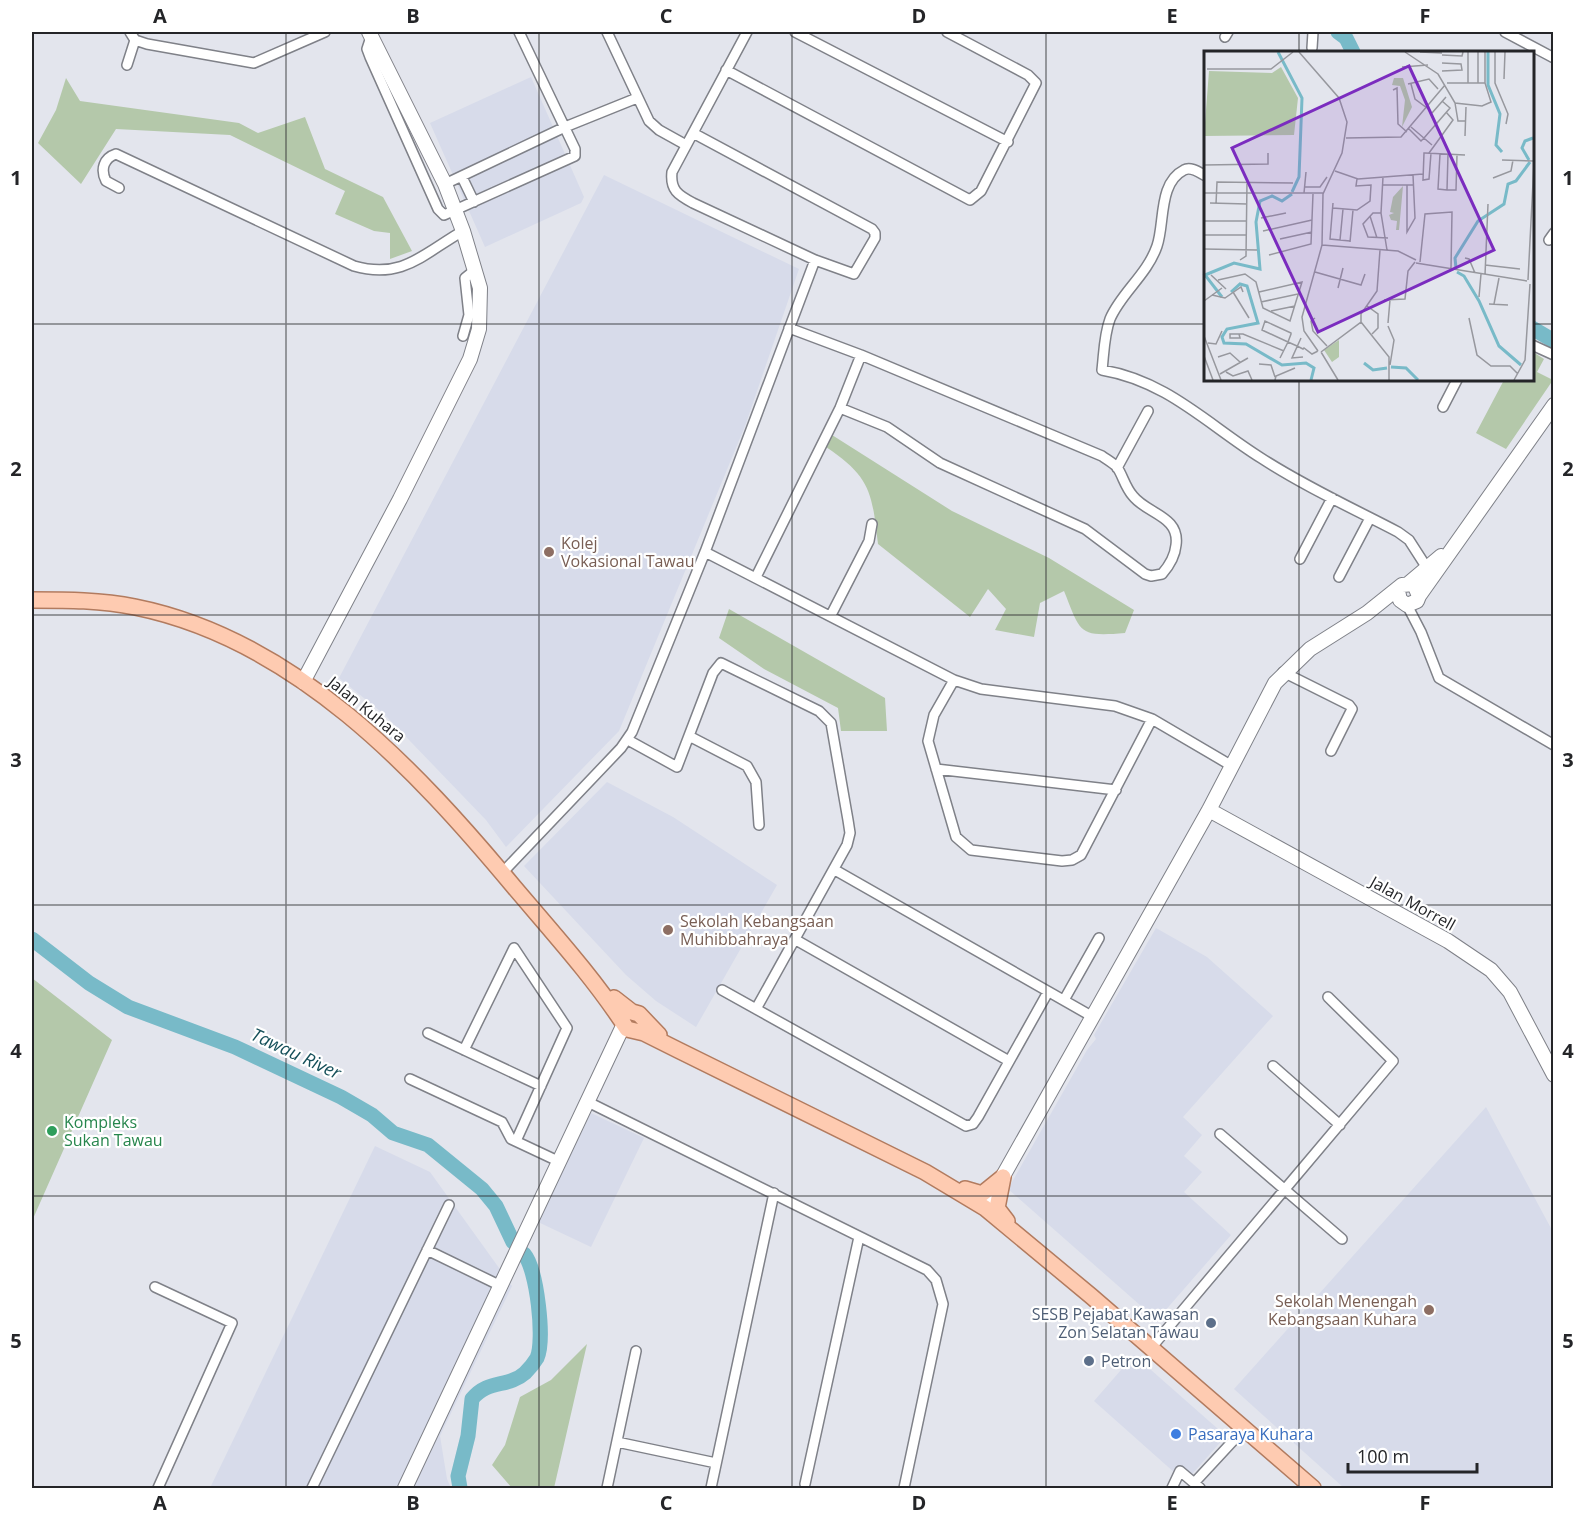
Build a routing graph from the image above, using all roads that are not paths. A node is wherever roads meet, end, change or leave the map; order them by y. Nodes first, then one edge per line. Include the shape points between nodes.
1 (325, 32) edge
2 (519, 32) edge
3 (607, 32) edge
4 (747, 32) edge
5 (795, 32) edge
6 (947, 32) edge
7 (1313, 32) edge
8 (1505, 32) edge
9 (370, 34) edge
10 (133, 36) edge
11 (1312, 48) dead end
12 (1554, 58) edge
13 (127, 65) dead end
14 (726, 70) junction
15 (637, 98) junction
16 (565, 127) junction
17 (693, 133) junction
18 (1008, 142) junction
19 (686, 145) junction
20 (1204, 175) edge
21 (462, 177) junction
22 (445, 184) junction
23 (119, 188) dead end
24 (474, 202) junction
25 (455, 210) junction
26 (463, 231) junction
27 (815, 260) junction
28 (475, 270) junction
29 (789, 328) junction
30 (463, 336) dead end
31 (1534, 345) edge
32 (861, 355) junction
33 (1554, 355) edge
34 (1456, 381) edge
35 (1554, 405) edge
36 (1443, 407) dead end
37 (840, 408) junction
38 (1148, 411) dead end
39 (1117, 468) junction
40 (1332, 498) junction
41 (1370, 518) junction
42 (872, 524) dead end
43 (1460, 539) junction
44 (705, 552) junction
45 (1300, 559) dead end
46 (1427, 568) junction
47 (756, 577) junction
48 (1339, 578) dead end
49 (1409, 596) junction
50 (32, 600) edge
51 (831, 615) junction
52 (1283, 672) junction
53 (954, 680) junction
54 (303, 682) junction
55 (1152, 719) junction
56 (689, 736) junction
57 (627, 740) junction
58 (1554, 745) edge
59 (1331, 751) dead end
60 (1232, 766) junction
61 (936, 769) junction
62 (1116, 790) junction
63 (1209, 810) junction
64 (759, 825) dead end
65 (835, 870) junction
66 (502, 873) junction
67 (1099, 938) dead end
68 (796, 940) junction
69 (723, 990) dead end
70 (1048, 992) junction
71 (1328, 997) dead end
72 (1064, 1000) junction
73 (756, 1009) junction
74 (1093, 1017) junction
75 (632, 1024) junction
76 (428, 1033) dead end
77 (464, 1050) junction
78 (1009, 1061) junction
79 (1273, 1066) dead end
80 (1554, 1075) edge
81 (410, 1079) dead end
82 (541, 1086) junction
83 (588, 1102) junction
84 (1340, 1125) junction
85 (1220, 1134) dead end
86 (516, 1141) junction
87 (560, 1162) junction
88 (926, 1173) junction
89 (1003, 1177) junction
90 (1286, 1190) junction
91 (774, 1193) junction
92 (449, 1205) dead end
93 (985, 1208) junction
94 (1011, 1228) junction
95 (859, 1237) junction
96 (1342, 1239) dead end
97 (427, 1250) junction
98 (501, 1286) junction
99 (155, 1287) dead end
100 (1151, 1348) junction
101 (636, 1352) dead end
102 (1245, 1428) junction
103 (617, 1442) junction
104 (716, 1463) junction
105 (805, 1484) dead end
106 (1197, 1486) edge
107 (158, 1488) edge
108 (312, 1488) edge
109 (405, 1488) edge
110 (607, 1488) edge
111 (711, 1488) edge
112 (904, 1488) edge
113 (1172, 1488) edge
114 (1313, 1488) edge

1 - 10 street via 254,63
2 - 16 street
3 - 15 street
4 - 14 street
5 - 18 street
6 - 18 street via 1034,78 1035,88
7 - 11 street
8 - 12 street
9 - 22 street
9 - 25 street via 370,57 438,209 444,215
10 - 13 street
14 - 17 street
14 - 18 street via 970,200 981,191
15 - 16 street
15 - 19 street via 652,126
16 - 21 street
16 - 24 street via 575,149 573,159
17 - 19 street
17 - 27 street via 875,233 854,274
19 - 27 street via 672,172 674,191
20 - 40 street via 1184,170 1166,194 1161,232 1152,257 1110,319 1102,370 1142,379 1168,393 1262,459
21 - 22 street
21 - 24 street
22 - 25 street
23 - 26 street via 106,181 102,170 110,156 116,154 354,266 379,271 410,264
24 - 25 street
25 - 26 street
26 - 28 street
27 - 29 street
28 - 30 street via 465,278 469,315
28 - 54 street via 480,314 470,359
29 - 32 street
29 - 44 street
31 - 33 street
32 - 37 street
32 - 39 street via 1088,448
34 - 36 street
35 - 43 street
37 - 39 street via 887,428 940,463 1085,529 1145,574 1162,574 1175,552 1174,528 1133,496
37 - 47 street
38 - 39 street
40 - 41 street
40 - 45 street
41 - 46 street via 1408,540
41 - 48 street
42 - 51 street via 869,541
43 - 46 street
43 - 49 street
44 - 47 street
44 - 57 street
46 - 49 street
47 - 51 street
49 - 52 street via 1367,613 1310,649
49 - 58 street via 1435,670 1447,684
50 - 54 main road, Jalan Kuhara via 81,600 136,607 163,615 231,641
51 - 53 street
52 - 59 street via 1352,709
52 - 60 street
53 - 55 street via 981,688 1115,706
53 - 61 street via 928,732
54 - 66 main road, Jalan Kuhara via 398,757
55 - 60 street
55 - 62 street
56 - 57 street via 677,767
56 - 64 street via 747,766 756,782
56 - 65 street via 713,673 721,663 826,716 834,734 850,833
57 - 66 street
60 - 63 street
61 - 62 street
61 - 62 street via 956,837 971,850 1007,855 1062,861 1082,855
63 - 74 street
63 - 80 street, Jalan Morrell via 1448,941 1491,970 1510,993
65 - 68 street
65 - 70 street
66 - 75 main road, Jalan Kuhara
67 - 72 street
68 - 73 street
68 - 78 street
69 - 73 street
70 - 72 street
70 - 78 street
71 - 84 street via 1393,1061
72 - 74 street
73 - 78 street via 966,1126 978,1117
74 - 89 street
75 - 83 street via 611,1053
75 - 88 main road, Jalan Kuhara
76 - 77 street
77 - 82 street
77 - 82 street via 514,948 567,1028
79 - 84 street
81 - 86 street via 502,1122
82 - 86 street
83 - 87 street
83 - 91 street
84 - 90 street
85 - 90 street
86 - 87 street
87 - 98 street
88 - 89 main road via 934,1172 978,1195
88 - 93 main road
89 - 93 street
89 - 94 main road via 997,1208
90 - 96 street
90 - 100 street
91 - 95 street
91 - 104 street
92 - 97 street
93 - 94 main road
94 - 100 main road
95 - 105 street
95 - 112 street via 927,1270 942,1292 943,1304
97 - 98 street
97 - 108 street
98 - 109 street
99 - 107 street via 232,1323
100 - 102 main road
101 - 103 street
102 - 106 street
102 - 114 main road
103 - 104 street
103 - 110 street
104 - 111 street
106 - 113 street via 1180,1471

